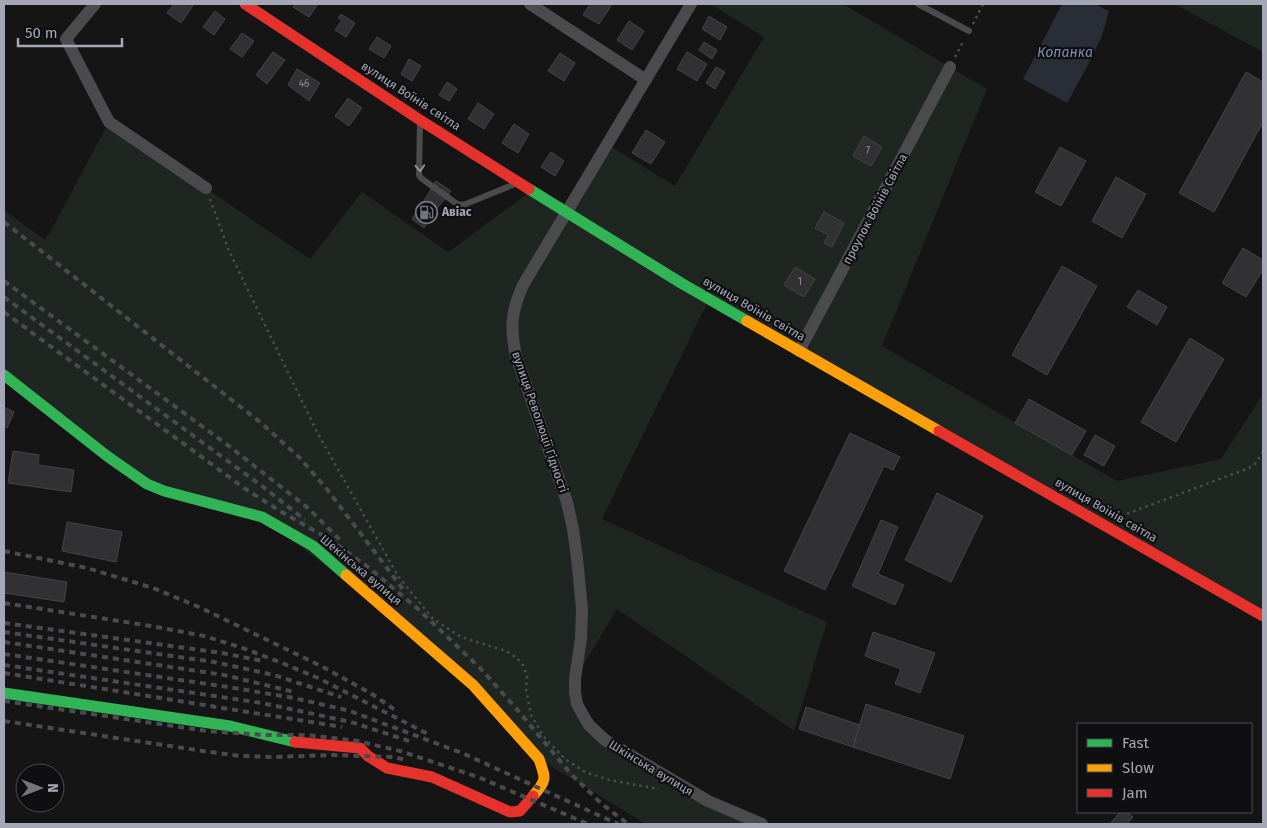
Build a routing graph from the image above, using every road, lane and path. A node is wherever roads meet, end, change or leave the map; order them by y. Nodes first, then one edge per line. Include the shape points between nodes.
1 (94, 4) edge
2 (245, 4) edge
3 (530, 4) edge
4 (691, 4) edge
5 (918, 4) edge
6 (968, 31) dead end
7 (950, 67) dead end
8 (646, 80) junction
9 (420, 120) junction
10 (518, 182) junction
11 (206, 188) joint
12 (566, 213) junction
13 (799, 351) junction
14 (4, 375) edge
15 (1263, 452) edge
16 (1100, 523) junction
17 (1263, 616) edge
18 (575, 679) joint
19 (4, 693) edge
20 (663, 789) dead end
21 (762, 824) edge

1 - 11 street via 66,39 110,122
2 - 9 street, вулиця Воїнів світла
3 - 8 street
4 - 8 street, вулиця Революції Гідності
5 - 6 lane
7 - 13 street, проулок Воїнів Світла
8 - 12 street, вулиця Революції Гідності
9 - 10 street, вулиця Воїнів світла
9 -> 10 lane via 419,175 457,204 466,204
10 - 12 street, вулиця Воїнів світла
11 - 20 path via 229,251 317,432 398,576 433,619 461,637 506,651 517,658 527,677 531,714 544,737 565,759 585,772 608,780
12 - 13 street, вулиця Воїнів світла
12 - 18 street, вулиця Революції Гідності via 523,285 514,308 512,330 516,356 567,502 573,530 582,609
13 - 16 street, вулиця Воїнів світла
14 - 19 street, Шекінська вулиця via 147,484 262,517 313,546 473,685 539,759 544,782 520,811 510,812 432,777 387,768 360,748 291,742 230,726
15 - 16 path via 1249,468
16 - 17 street, вулиця Воїнів світла
18 - 21 street, Шкінська вулиця via 577,704 589,725 605,740 708,801

